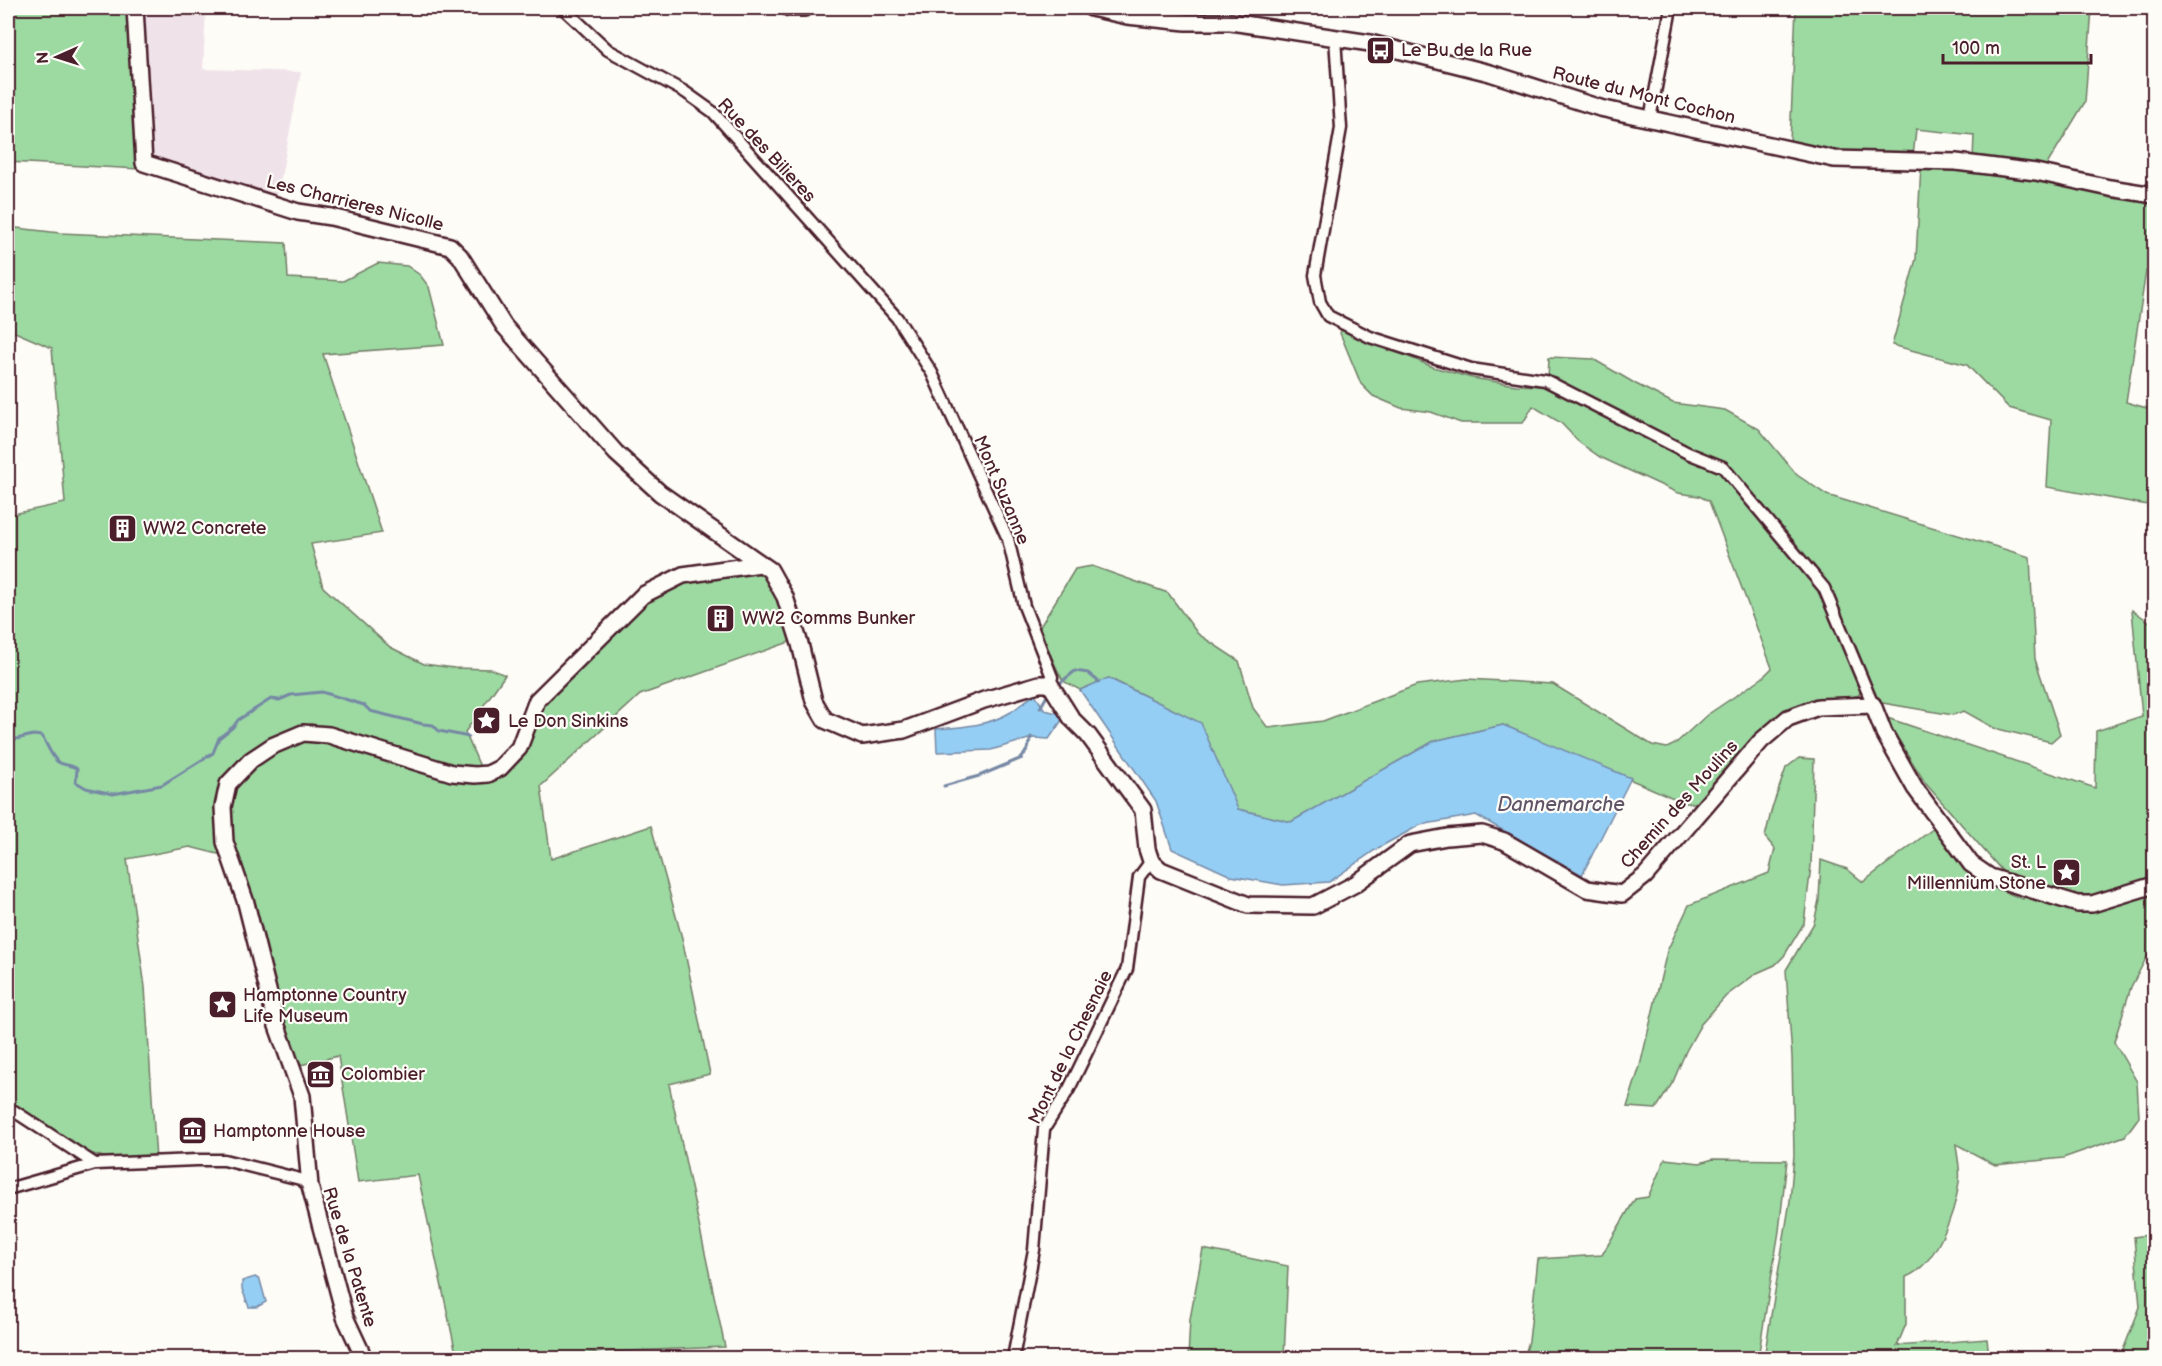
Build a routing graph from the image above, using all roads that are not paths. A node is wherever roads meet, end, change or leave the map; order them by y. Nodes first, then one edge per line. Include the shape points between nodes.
1 (135, 8) edge
2 (563, 8) edge
3 (789, 8) edge
4 (805, 8) edge
5 (1091, 8) edge
6 (1671, 8) edge
7 (1335, 38) junction
8 (1650, 119) junction
9 (2154, 195) edge
10 (897, 318) joint
11 (760, 564) junction
12 (1050, 684) junction
13 (1873, 705) junction
14 (1151, 861) junction
15 (2154, 885) edge
16 (8, 1109) edge
17 (95, 1164) junction
18 (310, 1186) junction
19 (8, 1189) edge
20 (364, 1359) edge
21 (1013, 1359) edge

1 - 11 street, Les Charrieres Nicolle via 144,163 298,212 450,246 460,255 504,327 616,453 660,494
2 - 10 street, Rue des Bilieres via 608,50 713,112
3 - 4 street
5 - 7 street, Route du Mont Cochon via 1127,16 1231,22
6 - 8 street
7 - 8 street, Route du Mont Cochon via 1457,65
7 - 13 street via 1341,128 1315,275 1320,302 1328,316 1370,338 1471,369 1545,380 1723,467 1824,588
8 - 9 street, Route du Mont Cochon via 1834,159 1956,162 2036,172
10 - 12 street, Mont Suzanne via 932,373 1008,539 1024,606 1052,677
11 - 12 street via 770,570 785,597 814,701 825,720 862,736 904,730 984,700
11 - 18 street via 683,574 643,595 537,700 519,748 494,771 474,775 452,773 329,735 303,733 251,760 228,784 223,807 225,842 302,1096
12 - 14 street via 1072,719 1143,810
13 - 14 street, Chemin des Moulins via 1818,707 1788,718 1761,741 1645,876 1622,894 1587,889 1504,841 1482,834 1410,844 1355,884 1313,906 1248,905 1161,870
13 - 15 street via 1915,788 1971,864 1990,877 2078,904 2092,904
14 - 21 street, Mont de la Chesnaie via 1139,877 1127,969 1069,1089 1044,1129 1034,1250
16 - 17 street
17 - 18 street, Rue de la Patente via 224,1160 300,1179
17 - 19 street, Rue de la Patente
18 - 20 street, Rue de la Patente via 345,1317

